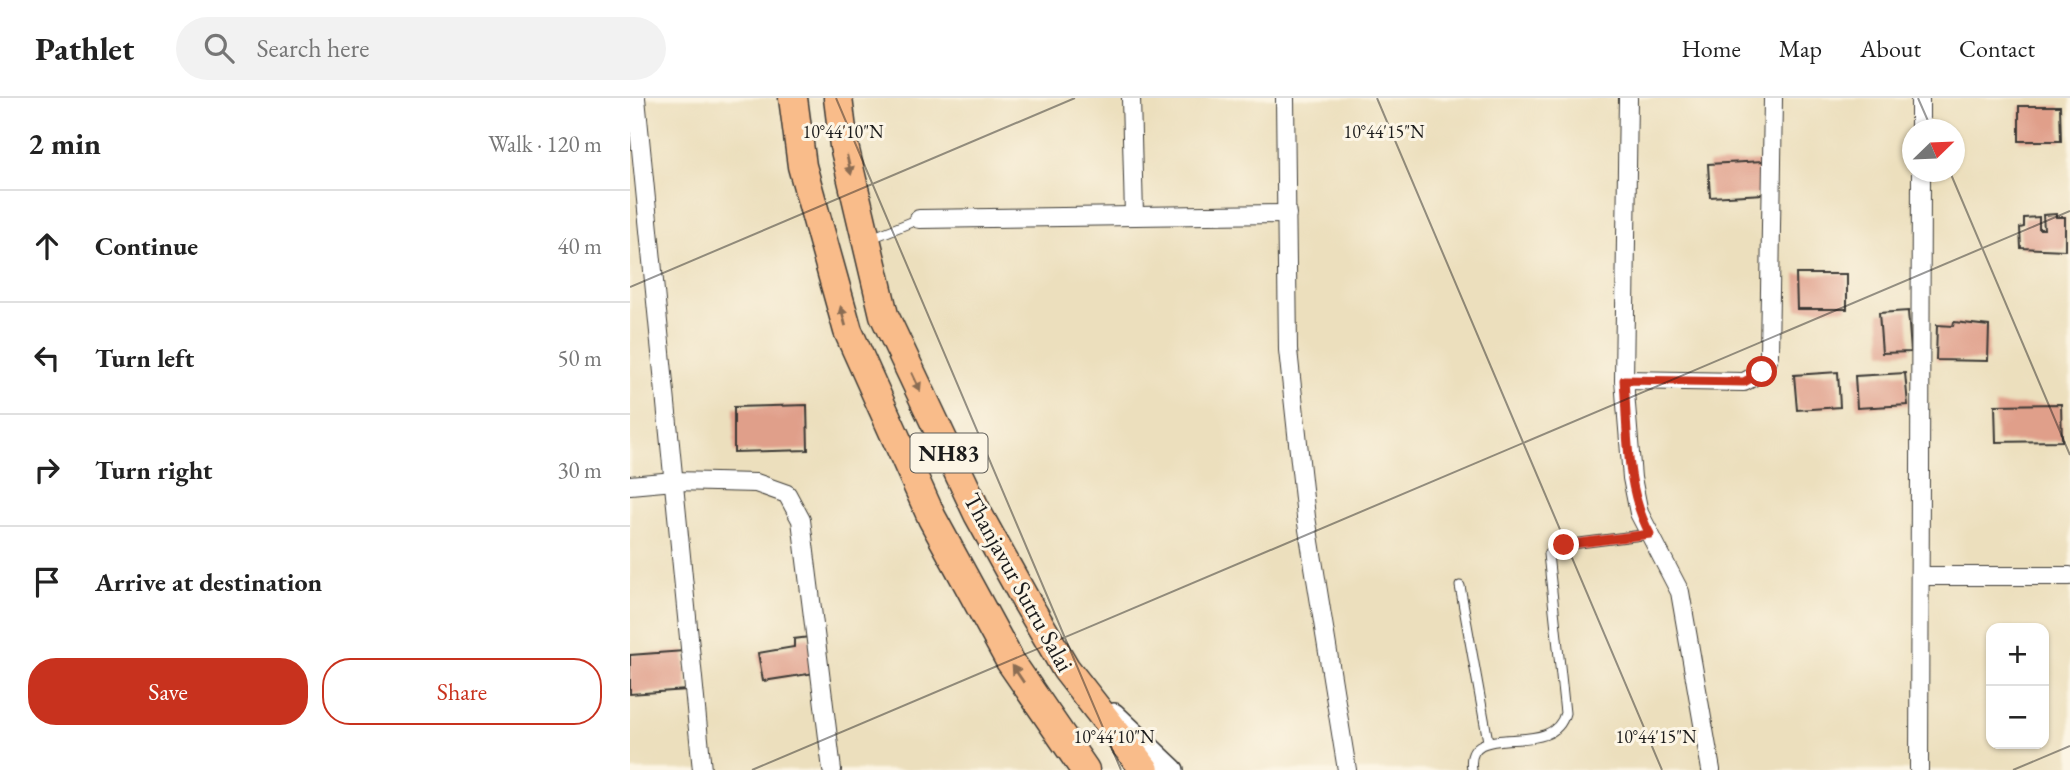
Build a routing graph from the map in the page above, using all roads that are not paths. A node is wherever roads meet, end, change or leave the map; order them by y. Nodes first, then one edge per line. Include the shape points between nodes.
1 (636, 98) edge
2 (793, 98) edge
3 (838, 98) edge
4 (1131, 98) edge
5 (1285, 98) edge
6 (1628, 98) edge
7 (1773, 98) edge
8 (1920, 98) edge
9 (1920, 119) edge
10 (1921, 182) edge
11 (1287, 214) junction
12 (1133, 216) junction
13 (919, 219) joint
14 (867, 240) junction
15 (1624, 380) junction
16 (674, 481) junction
17 (630, 485) edge
18 (1650, 534) junction
19 (1921, 576) junction
20 (2070, 576) edge
21 (1460, 586) dead end
22 (1066, 669) junction
23 (1040, 706) junction
24 (1488, 741) junction
25 (702, 770) edge
26 (832, 770) edge
27 (1071, 770) edge
28 (1085, 770) edge
29 (1146, 770) edge
30 (1173, 770) edge
31 (1347, 770) edge
32 (1472, 770) edge
33 (1711, 770) edge
34 (1919, 770) edge

1 - 16 street
23 -> 2 highway, Thanjavur Sutru Salai / NH83 via 1010,661 932,518 848,331 802,166
3 -> 14 highway, Thanjavur Sutru Salai / NH83 via 844,146
4 - 12 street
5 - 11 street
6 - 15 street
7 - 15 street via 1769,355 1762,372 1744,382
8 - 9 street
10 - 19 street
11 - 12 street
11 - 31 street via 1288,350 1306,517
12 - 13 street
13 - 14 lane
14 -> 22 highway, Thanjavur Sutru Salai / NH83 via 884,315 978,514
15 - 18 street via 1632,478 1639,513
16 - 17 street
16 - 25 street
16 - 26 street via 756,483 787,494 801,520
18 - 24 lane via 1564,545 1548,554 1565,713 1562,724 1539,738
18 - 33 street via 1680,592
19 - 20 street
19 - 34 street
21 - 24 lane
22 - 29 highway, Thanjavur Sutru Salai / NH83
22 - 30 street
23 - 27 street
23 - 28 highway, Thanjavur Sutru Salai / NH83
24 - 32 lane via 1477,747 1470,759

